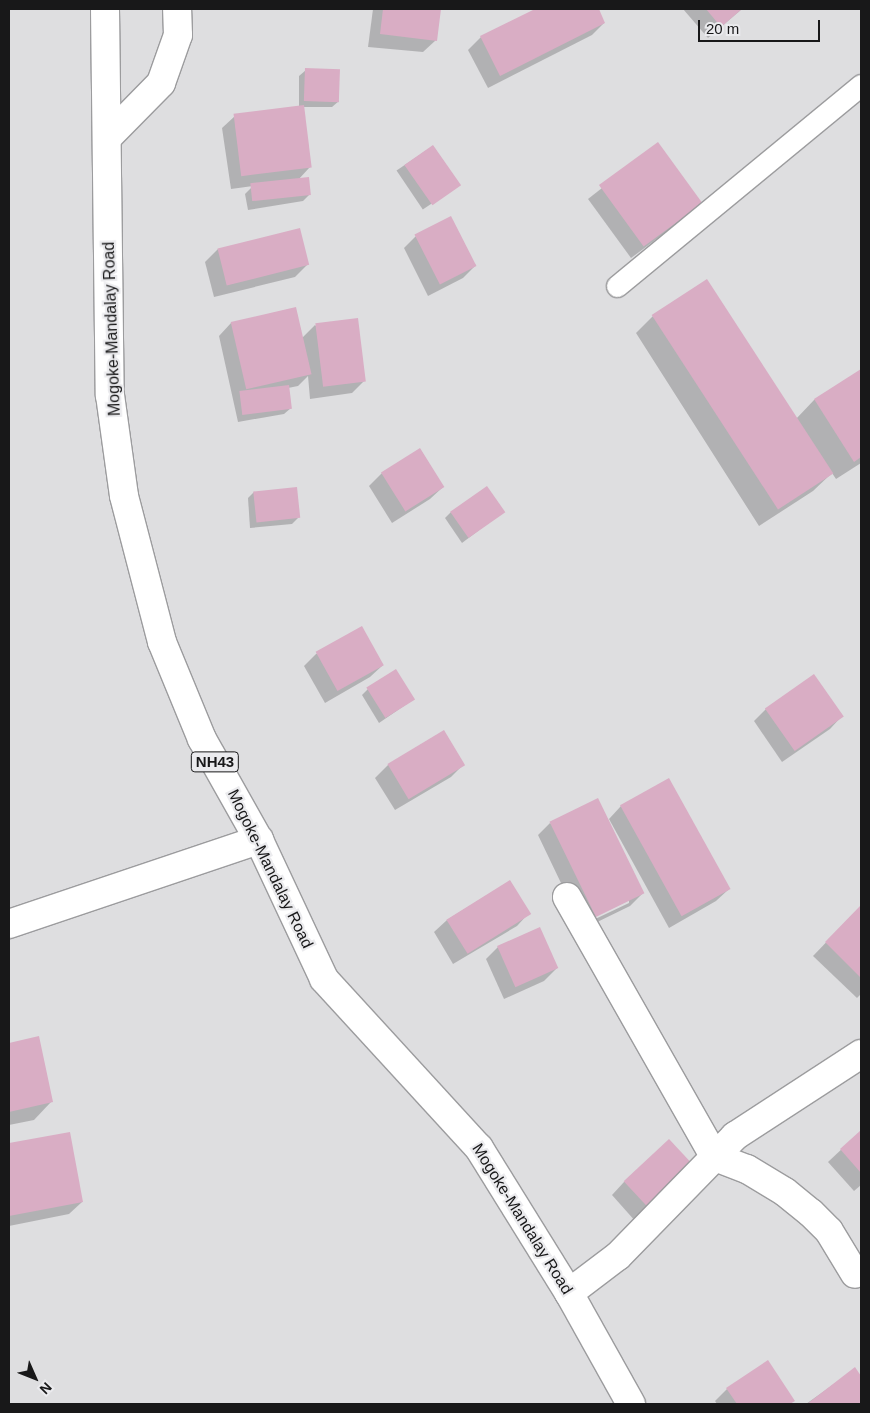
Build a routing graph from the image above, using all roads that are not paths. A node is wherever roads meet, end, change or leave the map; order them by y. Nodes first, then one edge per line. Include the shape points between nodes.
1 (105, 9) edge
2 (177, 9) edge
3 (861, 85) edge
4 (107, 138) junction
5 (618, 286) dead end
6 (259, 840) junction
7 (567, 897) dead end
8 (9, 924) edge
9 (861, 1054) edge
10 (715, 1157) junction
11 (855, 1274) dead end
12 (569, 1293) junction
13 (632, 1404) edge

1 - 4 main road, Mogoke-Mandalay Road / NH43
2 - 4 main road via 178,35 161,82
3 - 5 lane
4 - 6 main road, Mogoke-Mandalay Road / NH43 via 110,395 124,496 162,642 202,739
6 - 8 main road
6 - 12 main road, Mogoke-Mandalay Road / NH43 via 324,979 479,1148
7 - 10 main road
9 - 10 main road via 735,1136
10 - 11 main road via 747,1169 804,1208 829,1230
10 - 12 main road via 618,1256
12 - 13 main road, Mogoke-Mandalay Road / NH43

